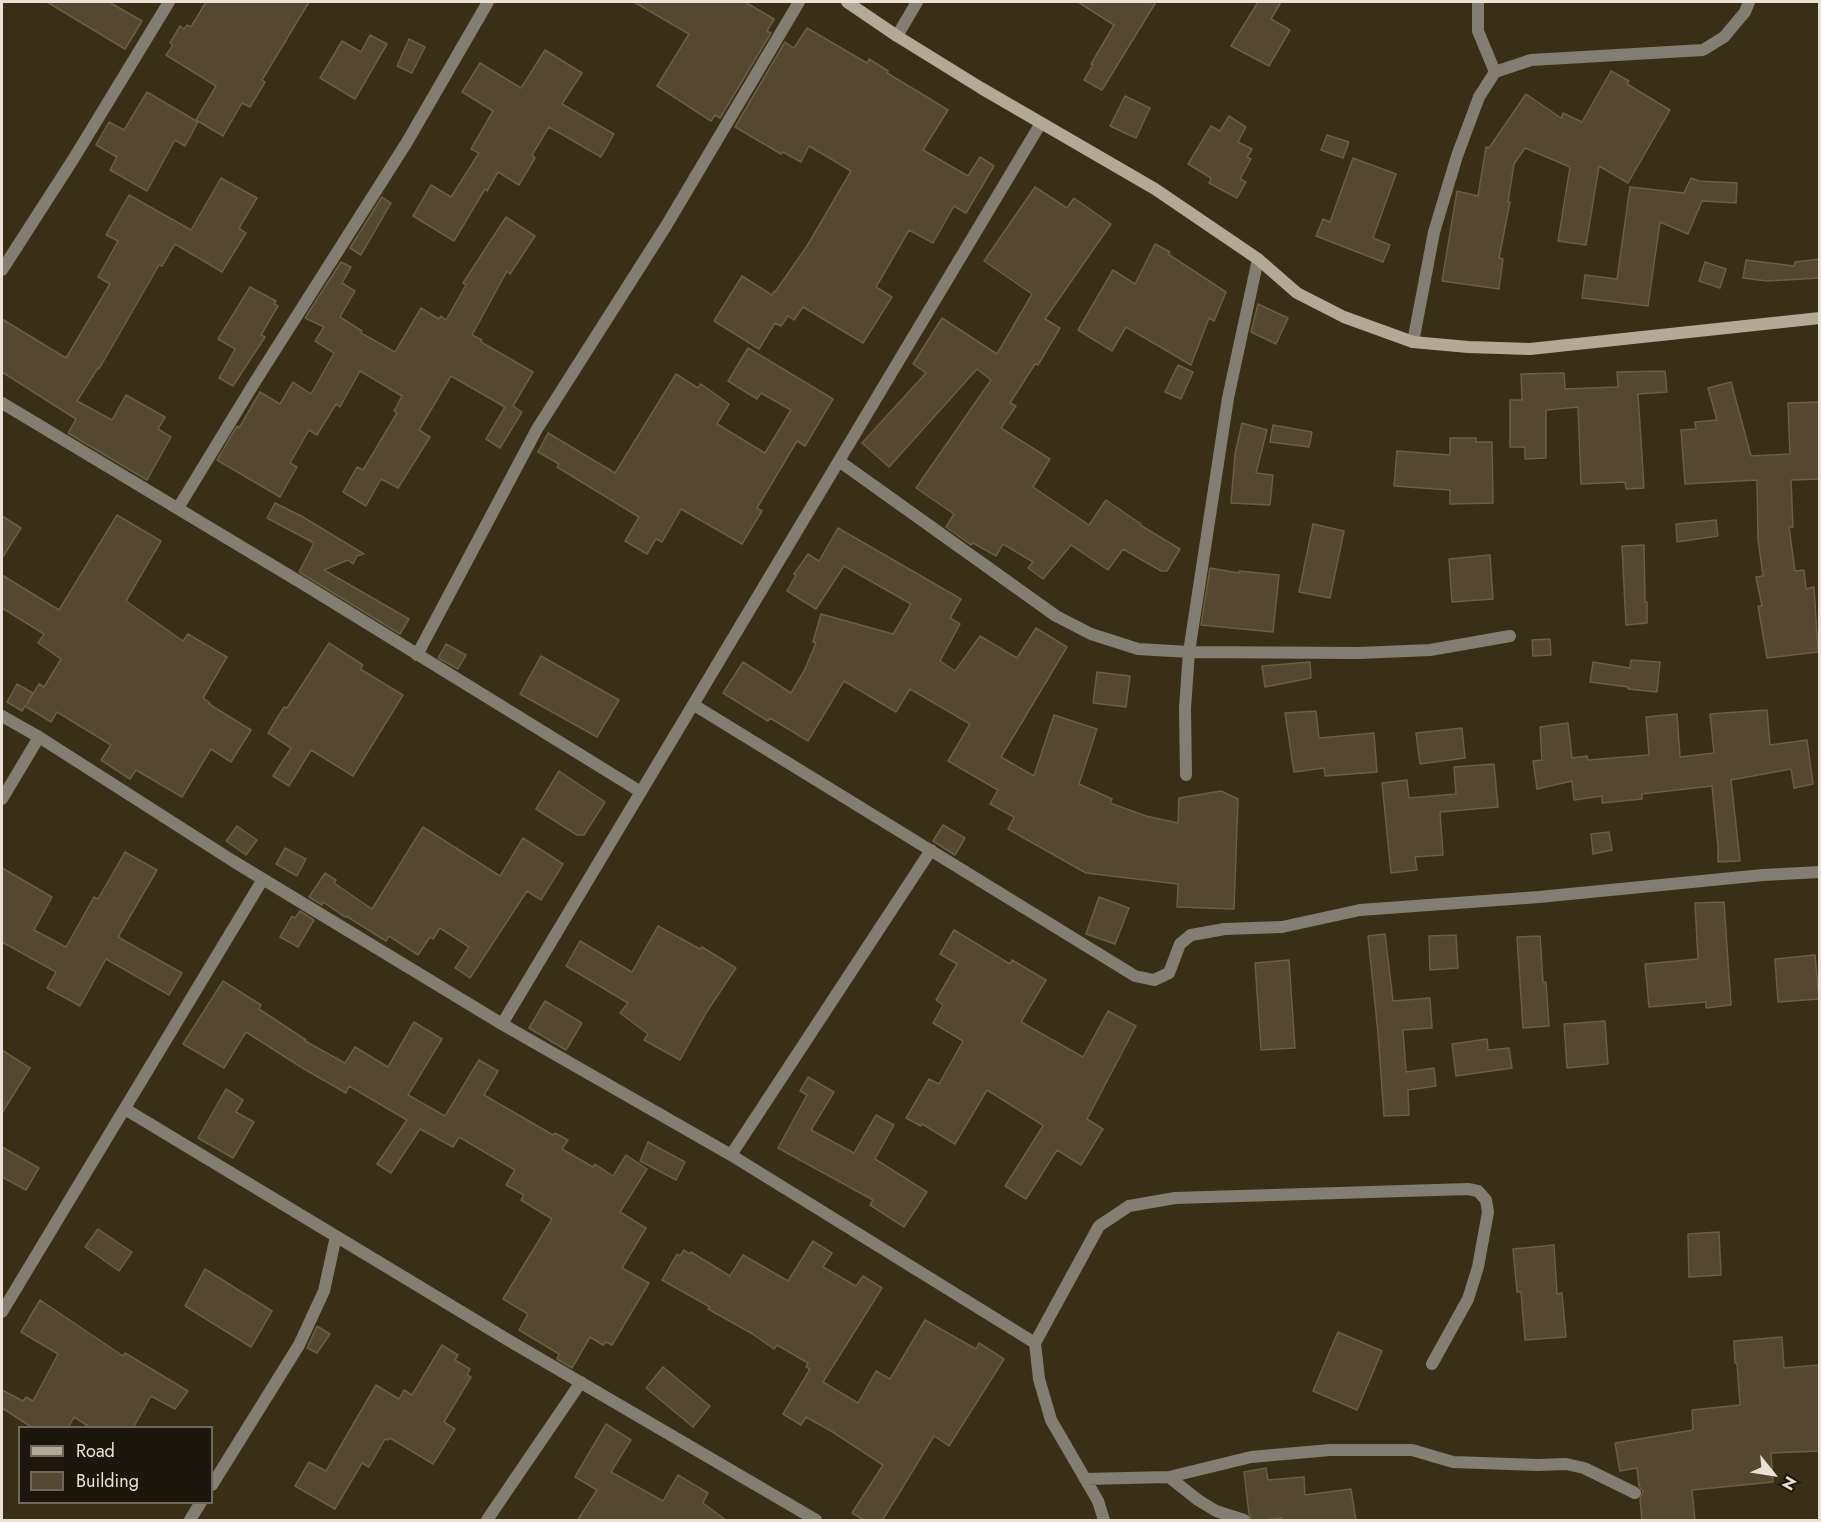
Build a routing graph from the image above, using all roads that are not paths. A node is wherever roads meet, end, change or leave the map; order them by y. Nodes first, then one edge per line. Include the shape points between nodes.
1 (169, 2) edge
2 (488, 2) edge
3 (799, 2) edge
4 (847, 2) edge
5 (917, 2) edge
6 (1478, 2) edge
7 (1749, 2) edge
8 (897, 36) junction
9 (1495, 72) junction
10 (1041, 123) junction
11 (1258, 259) junction
12 (2, 270) edge
13 (1820, 318) edge
14 (1413, 342) junction
15 (2, 403) edge
16 (839, 461) junction
17 (178, 508) junction
18 (1510, 636) dead end
19 (1189, 652) junction
20 (417, 654) junction
21 (694, 705) junction
22 (2, 716) edge
23 (39, 738) junction
24 (1186, 775) dead end
25 (640, 792) junction
26 (2, 799) edge
27 (931, 850) junction
28 (1820, 872) edge
29 (263, 879) junction
30 (502, 1024) junction
31 (125, 1109) junction
32 (731, 1155) junction
33 (336, 1236) junction
34 (2, 1312) edge
35 (1035, 1343) junction
36 (1432, 1364) dead end
37 (581, 1382) junction
38 (1169, 1476) junction
39 (1085, 1479) junction
40 (213, 1483) edge
41 (1635, 1493) dead end
42 (200, 1504) edge
43 (190, 1521) edge
44 (487, 1521) edge
45 (816, 1521) edge
46 (1104, 1521) edge
47 (1244, 1521) edge

1 - 12 street
2 - 17 street via 407,142
3 - 20 street via 666,226 537,429
4 - 8 street
5 - 8 street
6 - 9 street via 1478,31
7 - 9 street via 1724,37 1703,50 1531,60
8 - 10 street
9 - 14 street via 1479,97 1457,156 1434,232
10 - 11 street via 1155,189
10 - 16 street
11 - 14 street via 1297,293 1344,317
11 - 19 street via 1228,398
13 - 14 street via 1530,349
15 - 17 street
16 - 19 street via 1056,616 1091,634 1138,649
16 - 21 street
17 - 20 street
18 - 19 street via 1430,650
19 - 24 street
20 - 25 street
21 - 25 street
21 - 27 street
22 - 23 street
23 - 26 street
23 - 29 street
25 - 30 street
27 - 28 street via 1135,976 1154,980 1168,973 1180,944 1191,935 1282,927 1360,910
27 - 32 street
29 - 30 street
29 - 31 street
30 - 32 street
31 - 33 street
31 - 34 street
32 - 35 street
33 - 37 street
33 - 40 street via 324,1291 299,1345
35 - 36 street via 1099,1226 1129,1206 1175,1198 1478,1191 1486,1200 1488,1212 1478,1267 1468,1299
35 - 39 street via 1039,1379 1051,1420
37 - 44 street
37 - 45 street
38 - 39 street
38 - 41 street via 1251,1456 1330,1450 1412,1450 1453,1462 1566,1464 1584,1468
38 - 47 street via 1216,1511
39 - 46 street
42 - 43 street

